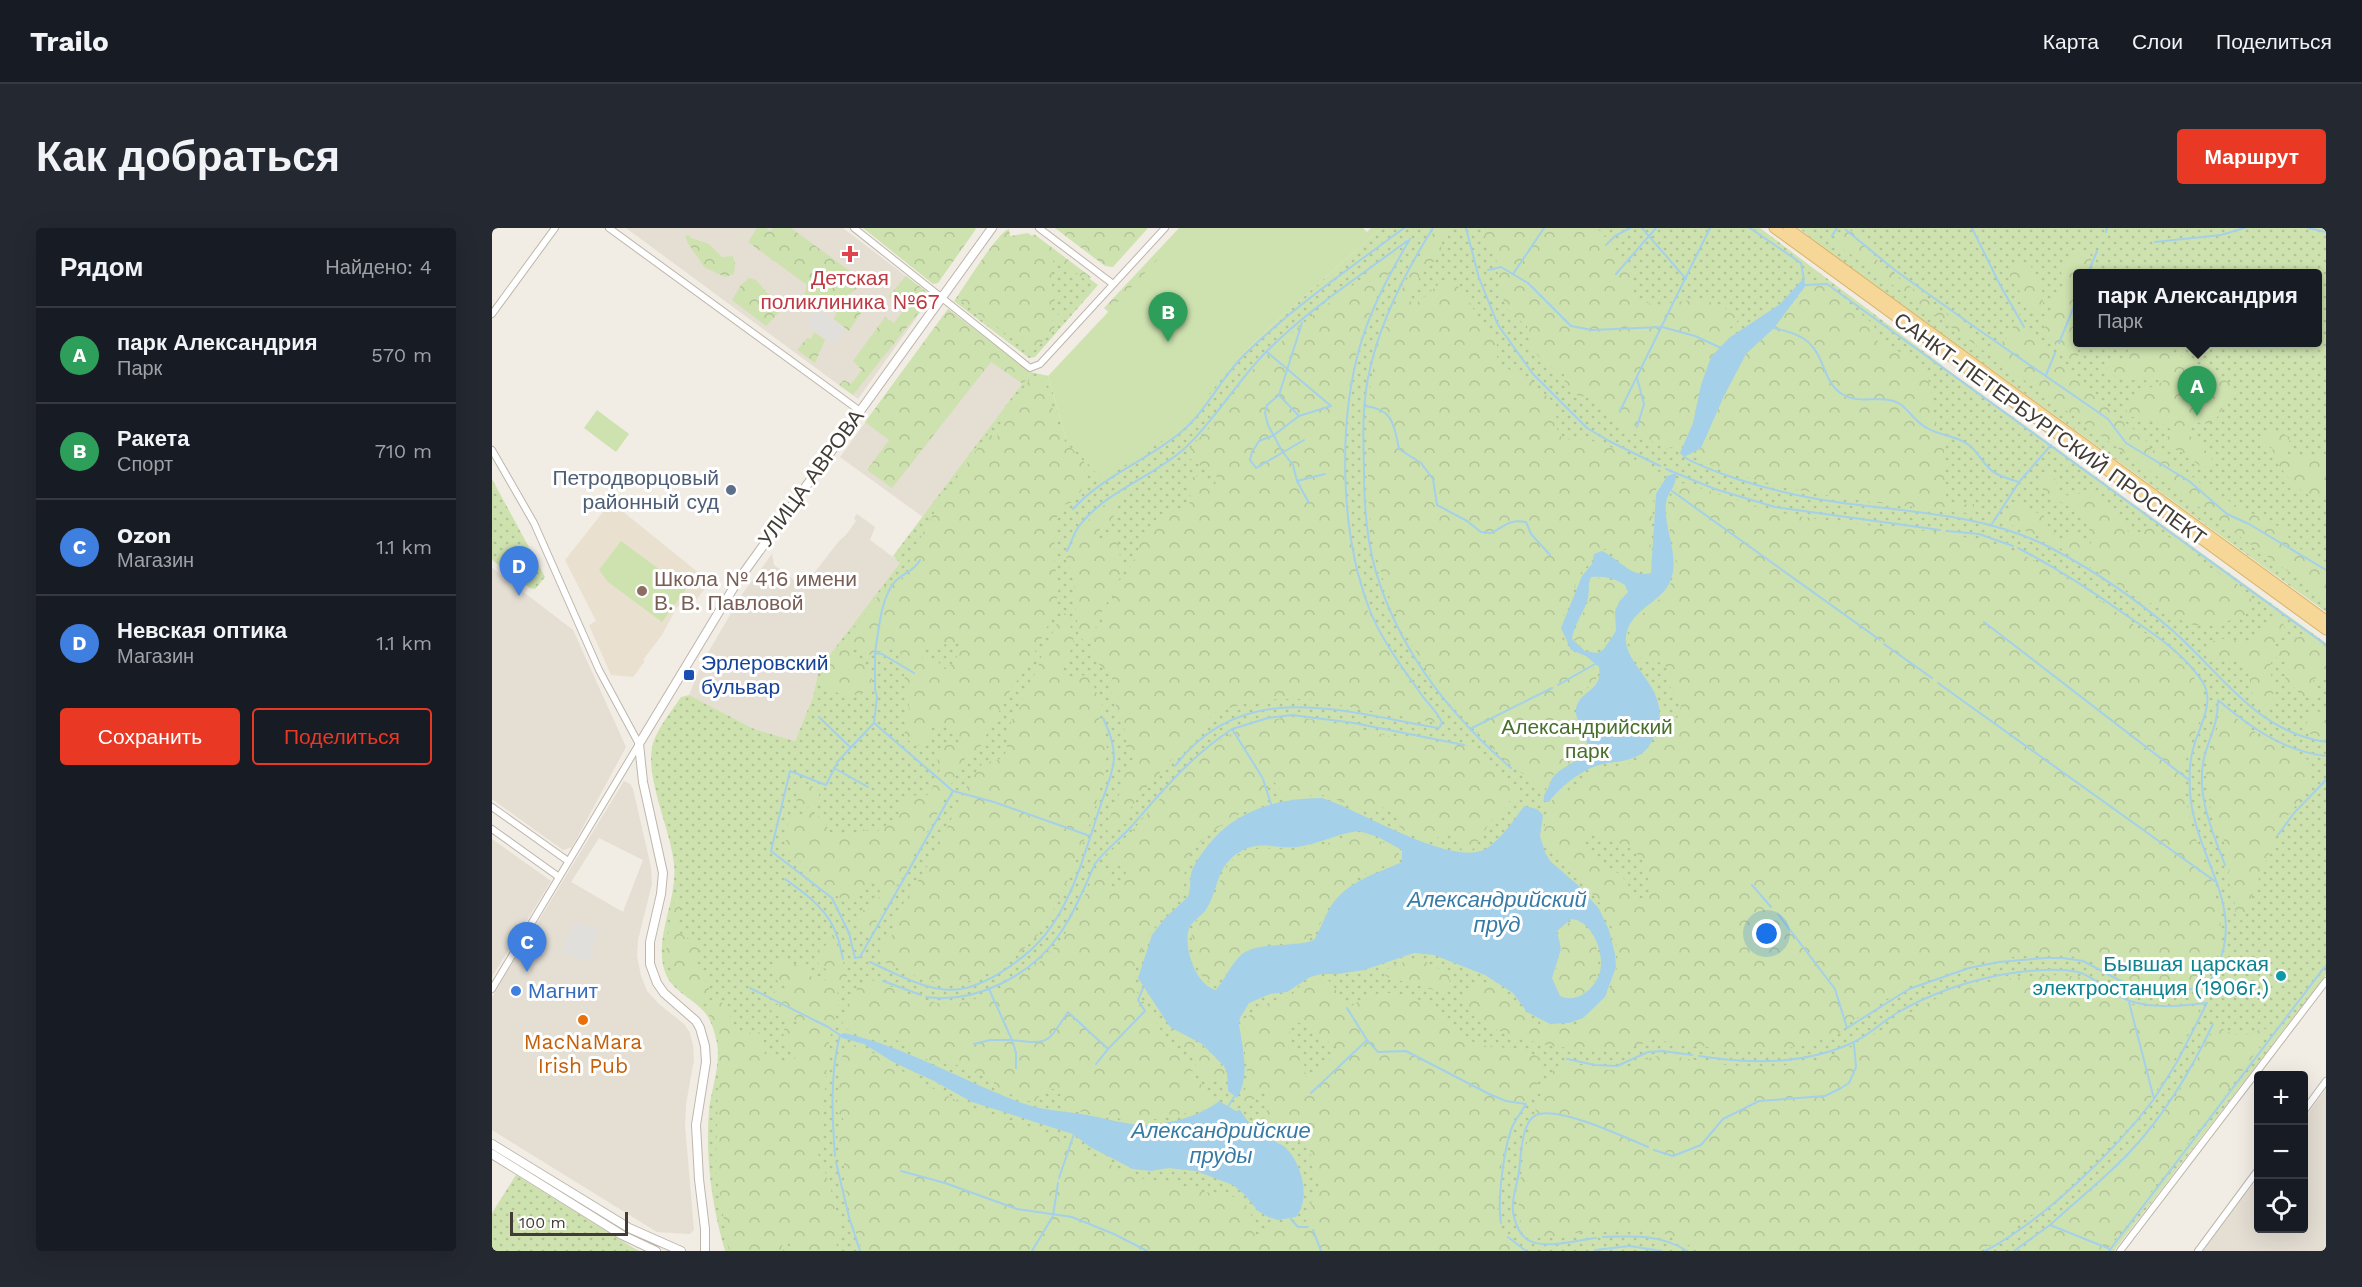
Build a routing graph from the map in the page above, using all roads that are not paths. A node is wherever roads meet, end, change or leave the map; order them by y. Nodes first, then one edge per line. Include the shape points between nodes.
1 (555, 228) edge
2 (609, 228) edge
3 (854, 228) edge
4 (992, 228) edge
5 (1039, 228) edge
6 (1166, 228) edge
7 (1774, 228) edge
8 (1788, 228) edge
9 (1113, 284) junction
10 (942, 298) junction
11 (492, 314) edge
12 (860, 411) junction
13 (492, 450) edge
14 (2326, 620) edge
15 (2326, 630) edge
16 (639, 744) junction
17 (492, 807) edge
18 (492, 829) edge
19 (568, 861) junction
20 (558, 877) junction
21 (2326, 981) edge
22 (492, 989) edge
23 (2326, 1081) edge
24 (2308, 1106) edge
25 (492, 1144) edge
26 (492, 1154) edge
27 (2254, 1177) edge
28 (656, 1251) edge
29 (681, 1251) edge
30 (705, 1251) edge
31 (2120, 1251) edge
32 (2198, 1251) edge

1 - 11 street
2 - 12 street
3 - 10 street
4 - 10 street, УЛИЦА АВРОВА
5 - 9 street
6 - 9 street
7 - 15 main road, САНКТ-ПЕТЕРБУРГСКИЙ ПРОСПЕКТ
8 - 14 main road, САНКТ-ПЕТЕРБУРГСКИЙ ПРОСПЕКТ
9 - 10 street via 1040,364 1030,368
10 - 12 street, УЛИЦА АВРОВА
12 - 16 street, УЛИЦА АВРОВА via 737,582
13 - 16 street via 534,523 599,670
16 - 19 street
16 - 30 street via 643,782 663,873 650,942 650,964 664,993 696,1021 705,1046 696,1125
17 - 19 street
18 - 20 street
19 - 20 street
20 - 22 street
21 - 31 street
23 - 24 street
25 - 29 street via 629,1228
26 - 28 street via 622,1235
27 - 32 street

